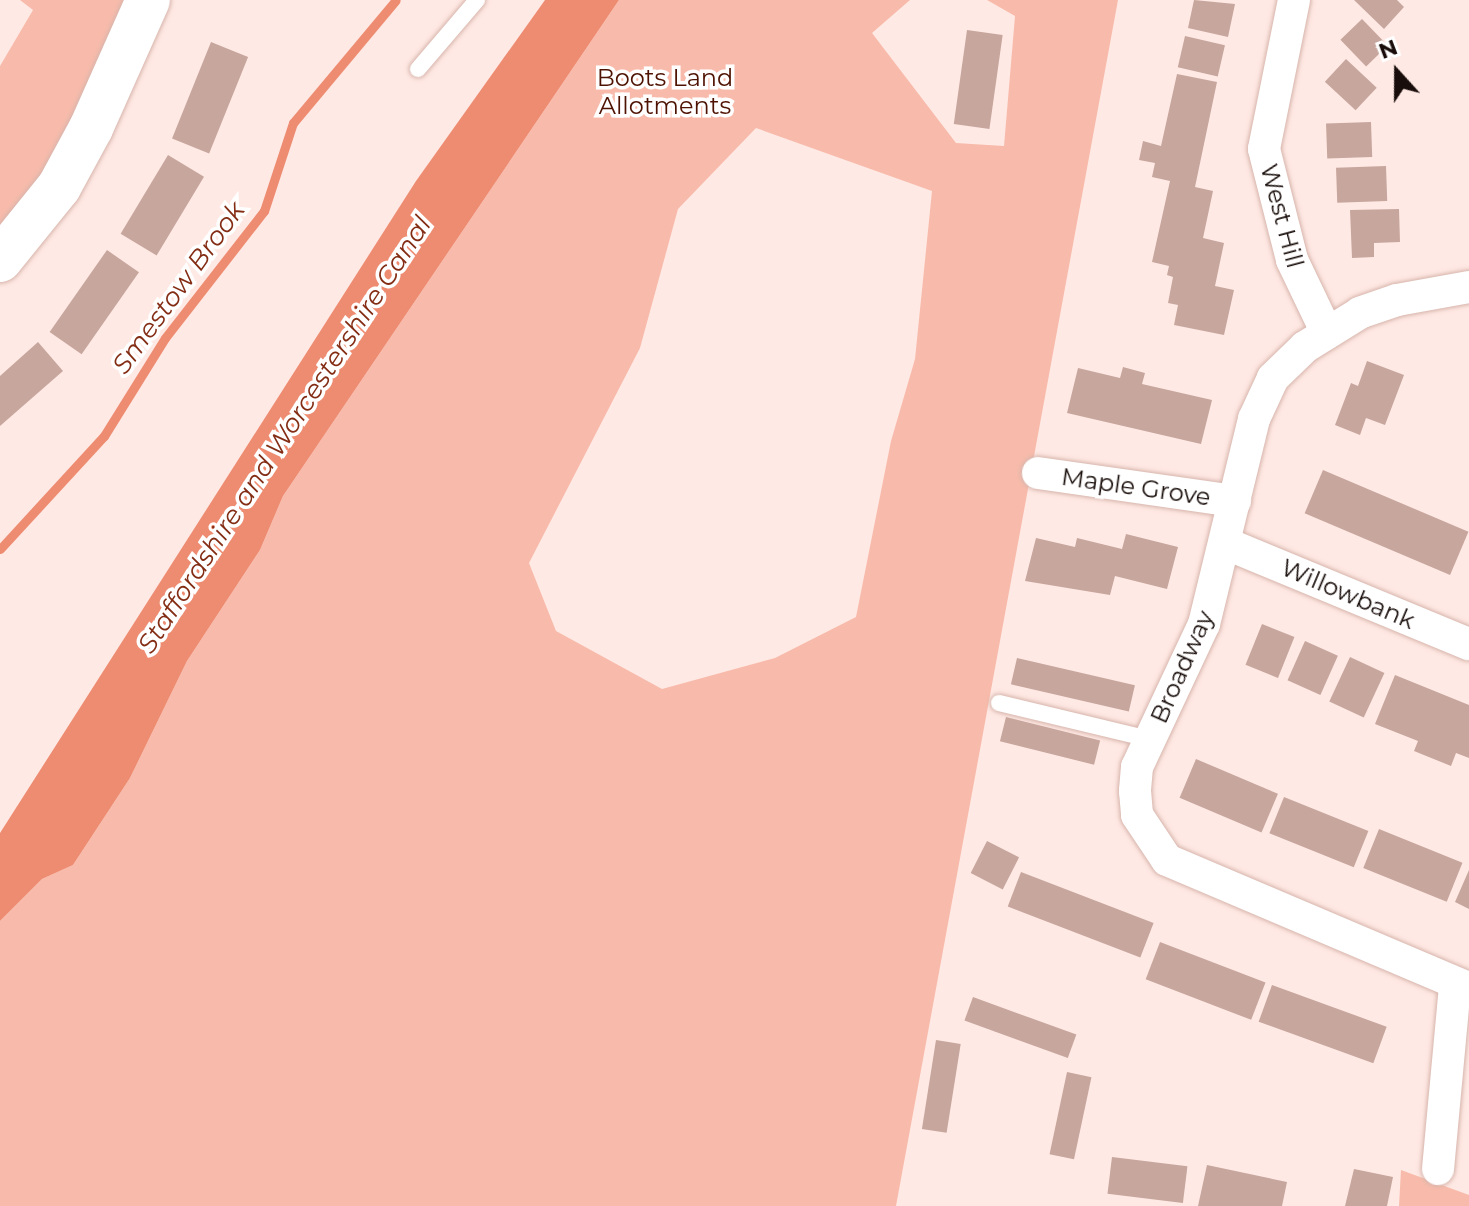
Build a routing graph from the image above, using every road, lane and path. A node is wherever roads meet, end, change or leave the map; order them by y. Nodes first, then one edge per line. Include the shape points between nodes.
1 (148, 0) edge
2 (477, 0) edge
3 (1294, 0) edge
4 (418, 69) dead end
5 (0, 260) edge
6 (1469, 287) edge
7 (1327, 333) junction
8 (1038, 473) dead end
9 (1235, 501) junction
10 (1227, 544) junction
11 (1469, 644) edge
12 (999, 703) dead end
13 (1149, 739) junction
14 (1462, 987) edge
15 (1438, 1169) dead end

1 - 5 highway via 59,187
2 - 4 lane
3 - 7 street, West Hill via 1264,149 1292,260
6 - 7 street, Broadway via 1397,300
7 - 9 street, Broadway via 1273,378 1254,419
8 - 9 street, Maple Grove
9 - 10 street, Broadway
10 - 11 street, Willowbank
10 - 13 street, Broadway via 1204,624
12 - 13 lane
13 - 14 street, Broadway via 1137,767 1137,815 1167,860
14 - 15 street, Broadway

